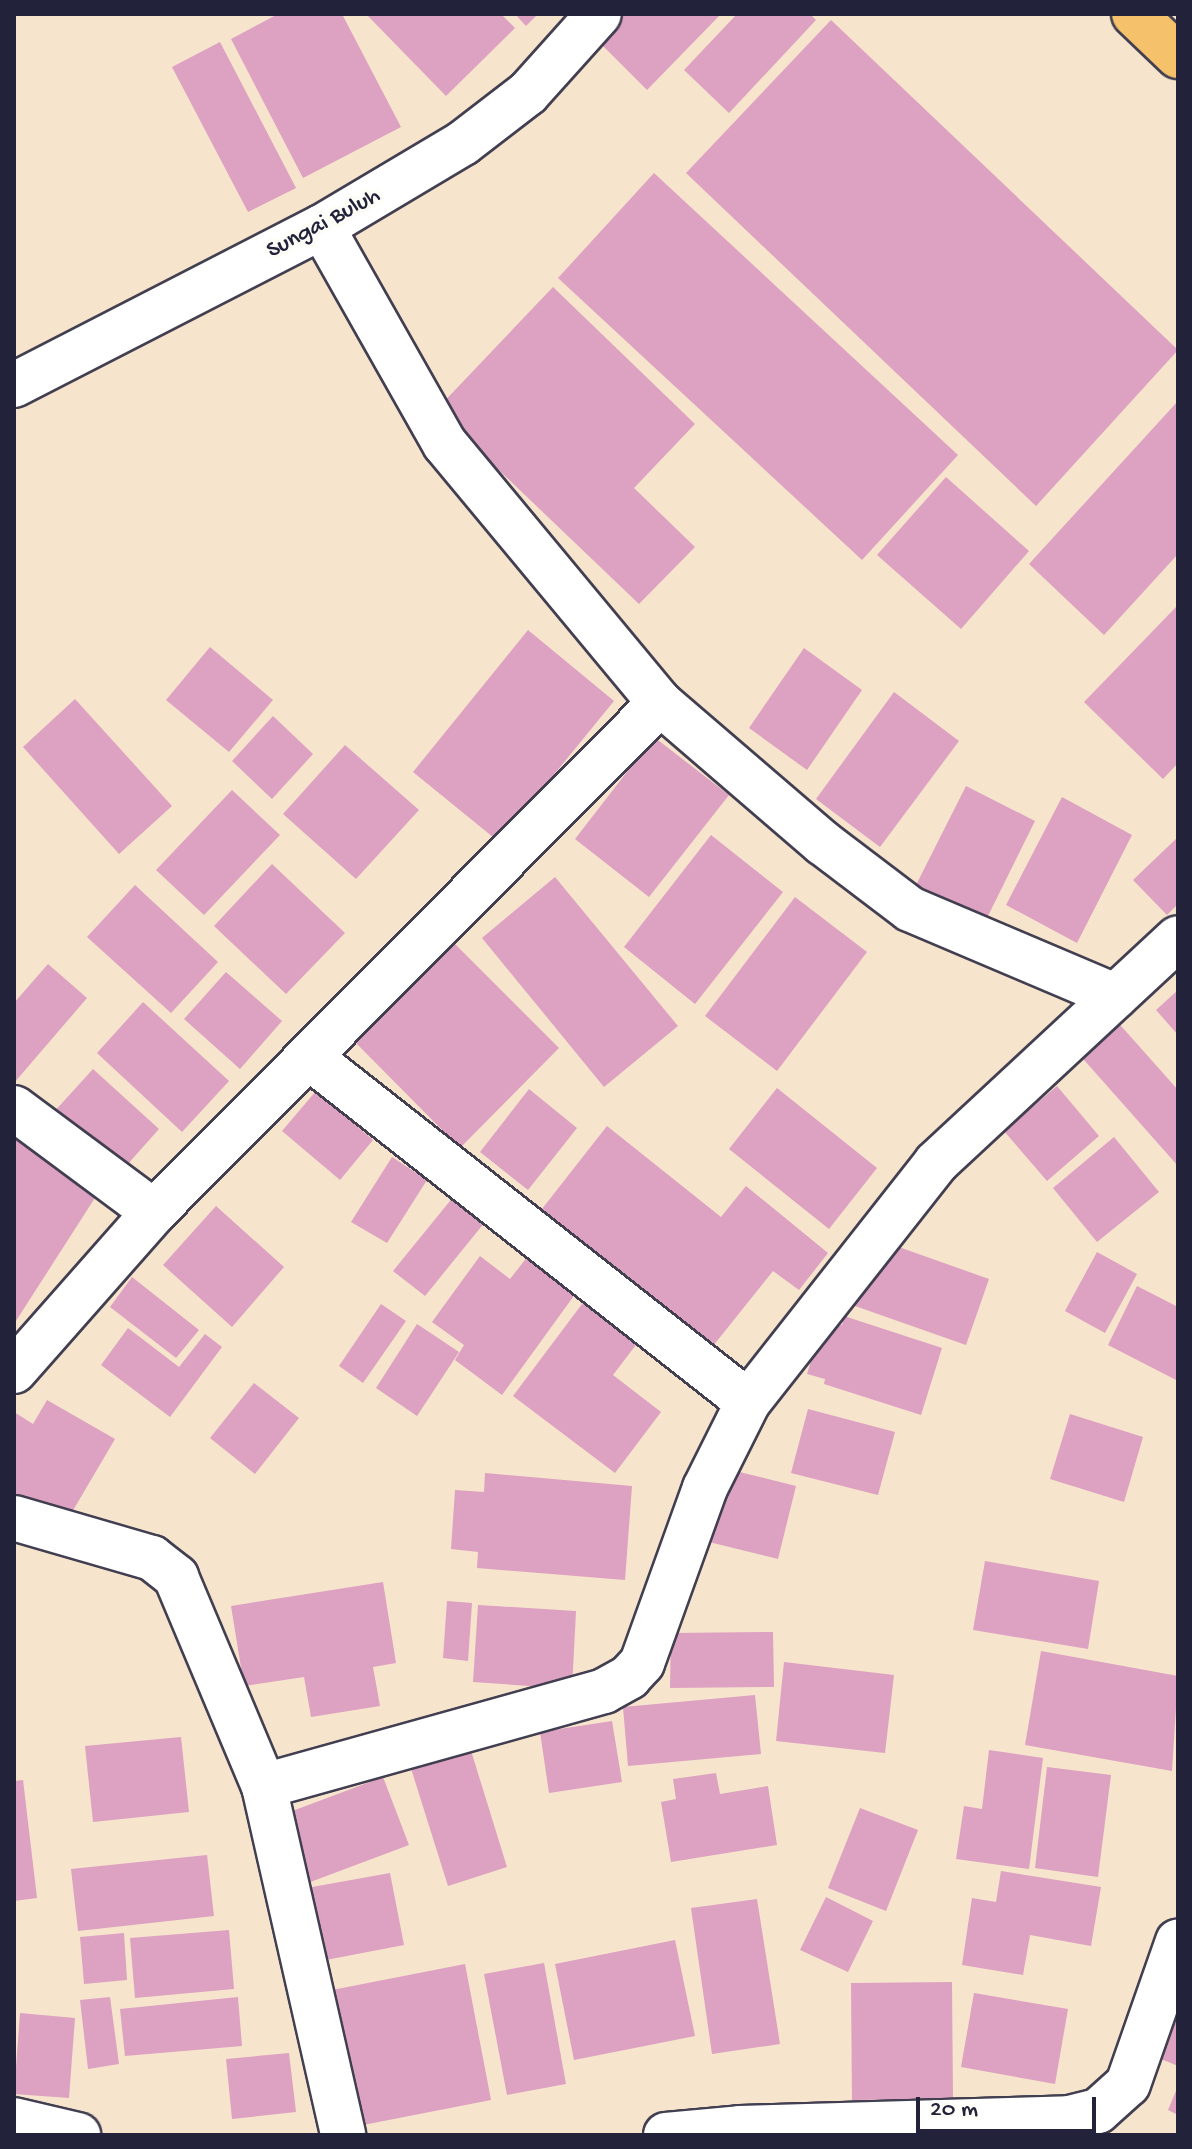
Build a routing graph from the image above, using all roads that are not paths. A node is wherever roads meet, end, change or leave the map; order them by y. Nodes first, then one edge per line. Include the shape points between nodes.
1 (599, 14) edge
2 (1134, 14) edge
3 (1178, 56) edge
4 (322, 227) junction
5 (14, 385) edge
6 (660, 703) junction
7 (1178, 938) edge
8 (1115, 996) junction
9 (309, 1057) junction
10 (14, 1108) edge
11 (154, 1212) junction
12 (14, 1371) edge
13 (748, 1402) junction
14 (14, 1518) edge
15 (264, 1786) junction
16 (1178, 1941) edge
17 (14, 2120) edge
18 (875, 2129) edge
19 (78, 2135) edge
20 (343, 2135) edge
21 (666, 2135) edge

1 - 4 street, Sungai Buluh via 501,117
2 - 3 highway
4 - 5 street, Sungai Buluh
4 - 6 street via 445,444
6 - 8 street via 823,843 910,909
6 - 9 street
7 - 8 street
8 - 13 street via 936,1163
9 - 11 street
9 - 13 street
10 - 11 street
11 - 12 street
13 - 15 street via 705,1488 642,1663 629,1677 604,1691
14 - 15 street via 152,1558 176,1577
15 - 20 street
16 - 18 street via 1128,2084 1098,2111 1069,2118
17 - 19 street
18 - 21 street

